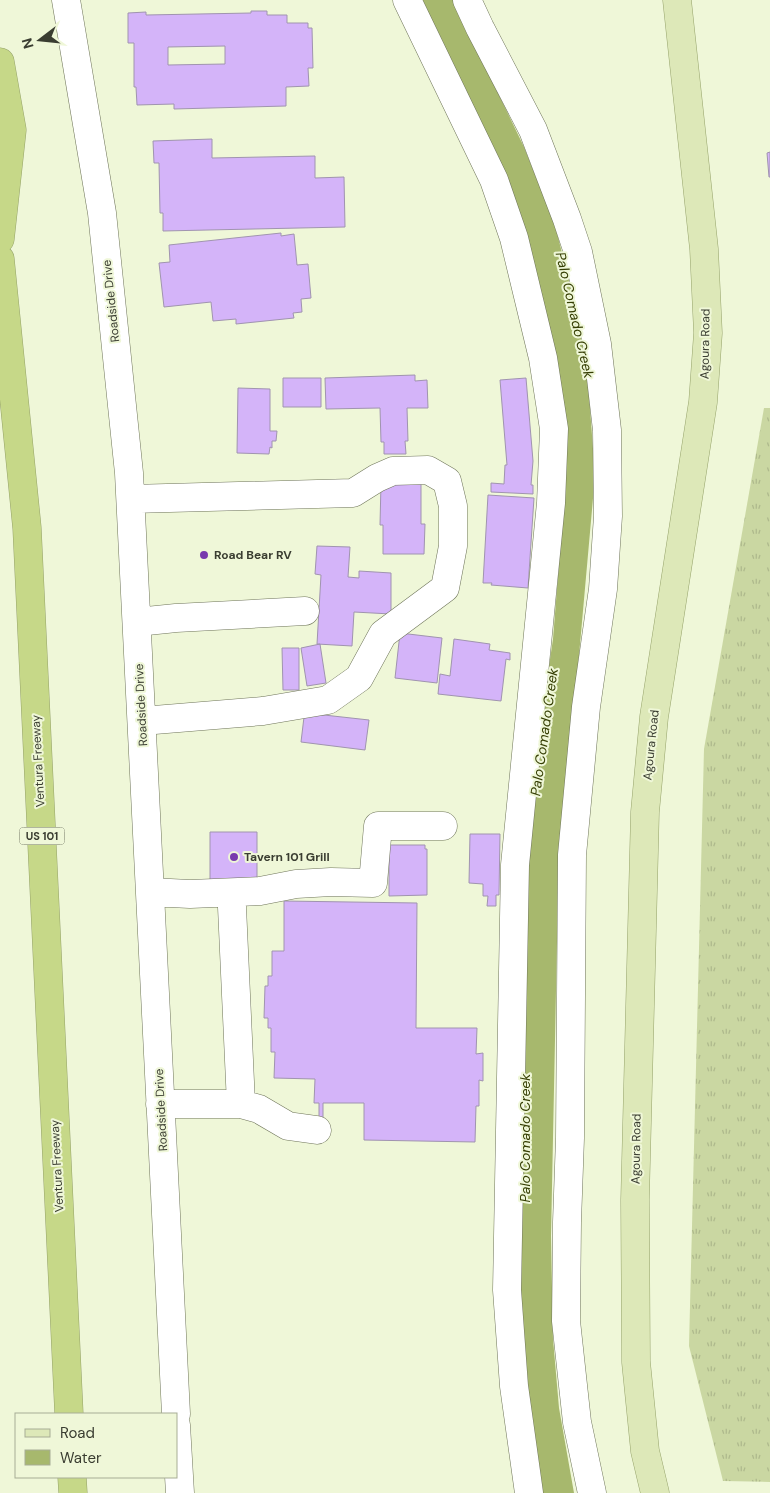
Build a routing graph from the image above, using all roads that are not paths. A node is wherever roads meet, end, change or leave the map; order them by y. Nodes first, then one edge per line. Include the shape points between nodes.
1 (66, 0) edge
2 (407, 0) edge
3 (467, 0) edge
4 (677, 0) edge
5 (0, 62) edge
6 (0, 239) edge
7 (0, 259) edge
8 (131, 499) junction
9 (305, 611) dead end
10 (137, 622) junction
11 (142, 721) junction
12 (443, 826) dead end
13 (150, 892) junction
14 (232, 907) dead end
15 (160, 1104) junction
16 (241, 1104) junction
17 (316, 1130) dead end
18 (69, 1413) edge
19 (176, 1413) edge
20 (178, 1458) edge
21 (72, 1478) edge
22 (73, 1493) edge
23 (180, 1493) edge
24 (528, 1493) edge
25 (592, 1493) edge
26 (655, 1493) edge

1 - 8 street, Roadside Drive via 102,213
2 - 24 street via 494,180 514,238 543,358 554,429 552,503 515,865 507,1290 514,1386
3 - 25 street via 533,130 568,218 597,344 607,430 608,516 603,589 586,707 572,855 566,1321 577,1422
4 - 26 main road, Agoura Road via 704,249 708,333 703,402 654,718 645,812 635,1200 636,1362 645,1451
5 - 6 highway via 12,130
7 - 18 highway, Ventura Freeway / US 101 via 27,528
8 - 10 street, Roadside Drive
8 - 11 street via 354,493 393,471 428,470 447,481 454,506 453,546 445,588 383,634 359,678 328,700 263,711
9 - 10 street
10 - 11 street, Roadside Drive
11 - 13 street, Roadside Drive
12 - 13 street via 378,826 374,883 296,884 252,892
13 - 15 street, Roadside Drive
14 - 16 street
15 - 16 street
15 - 19 street, Roadside Drive
16 - 17 street via 259,1109 288,1126
20 - 23 street
21 - 22 highway

